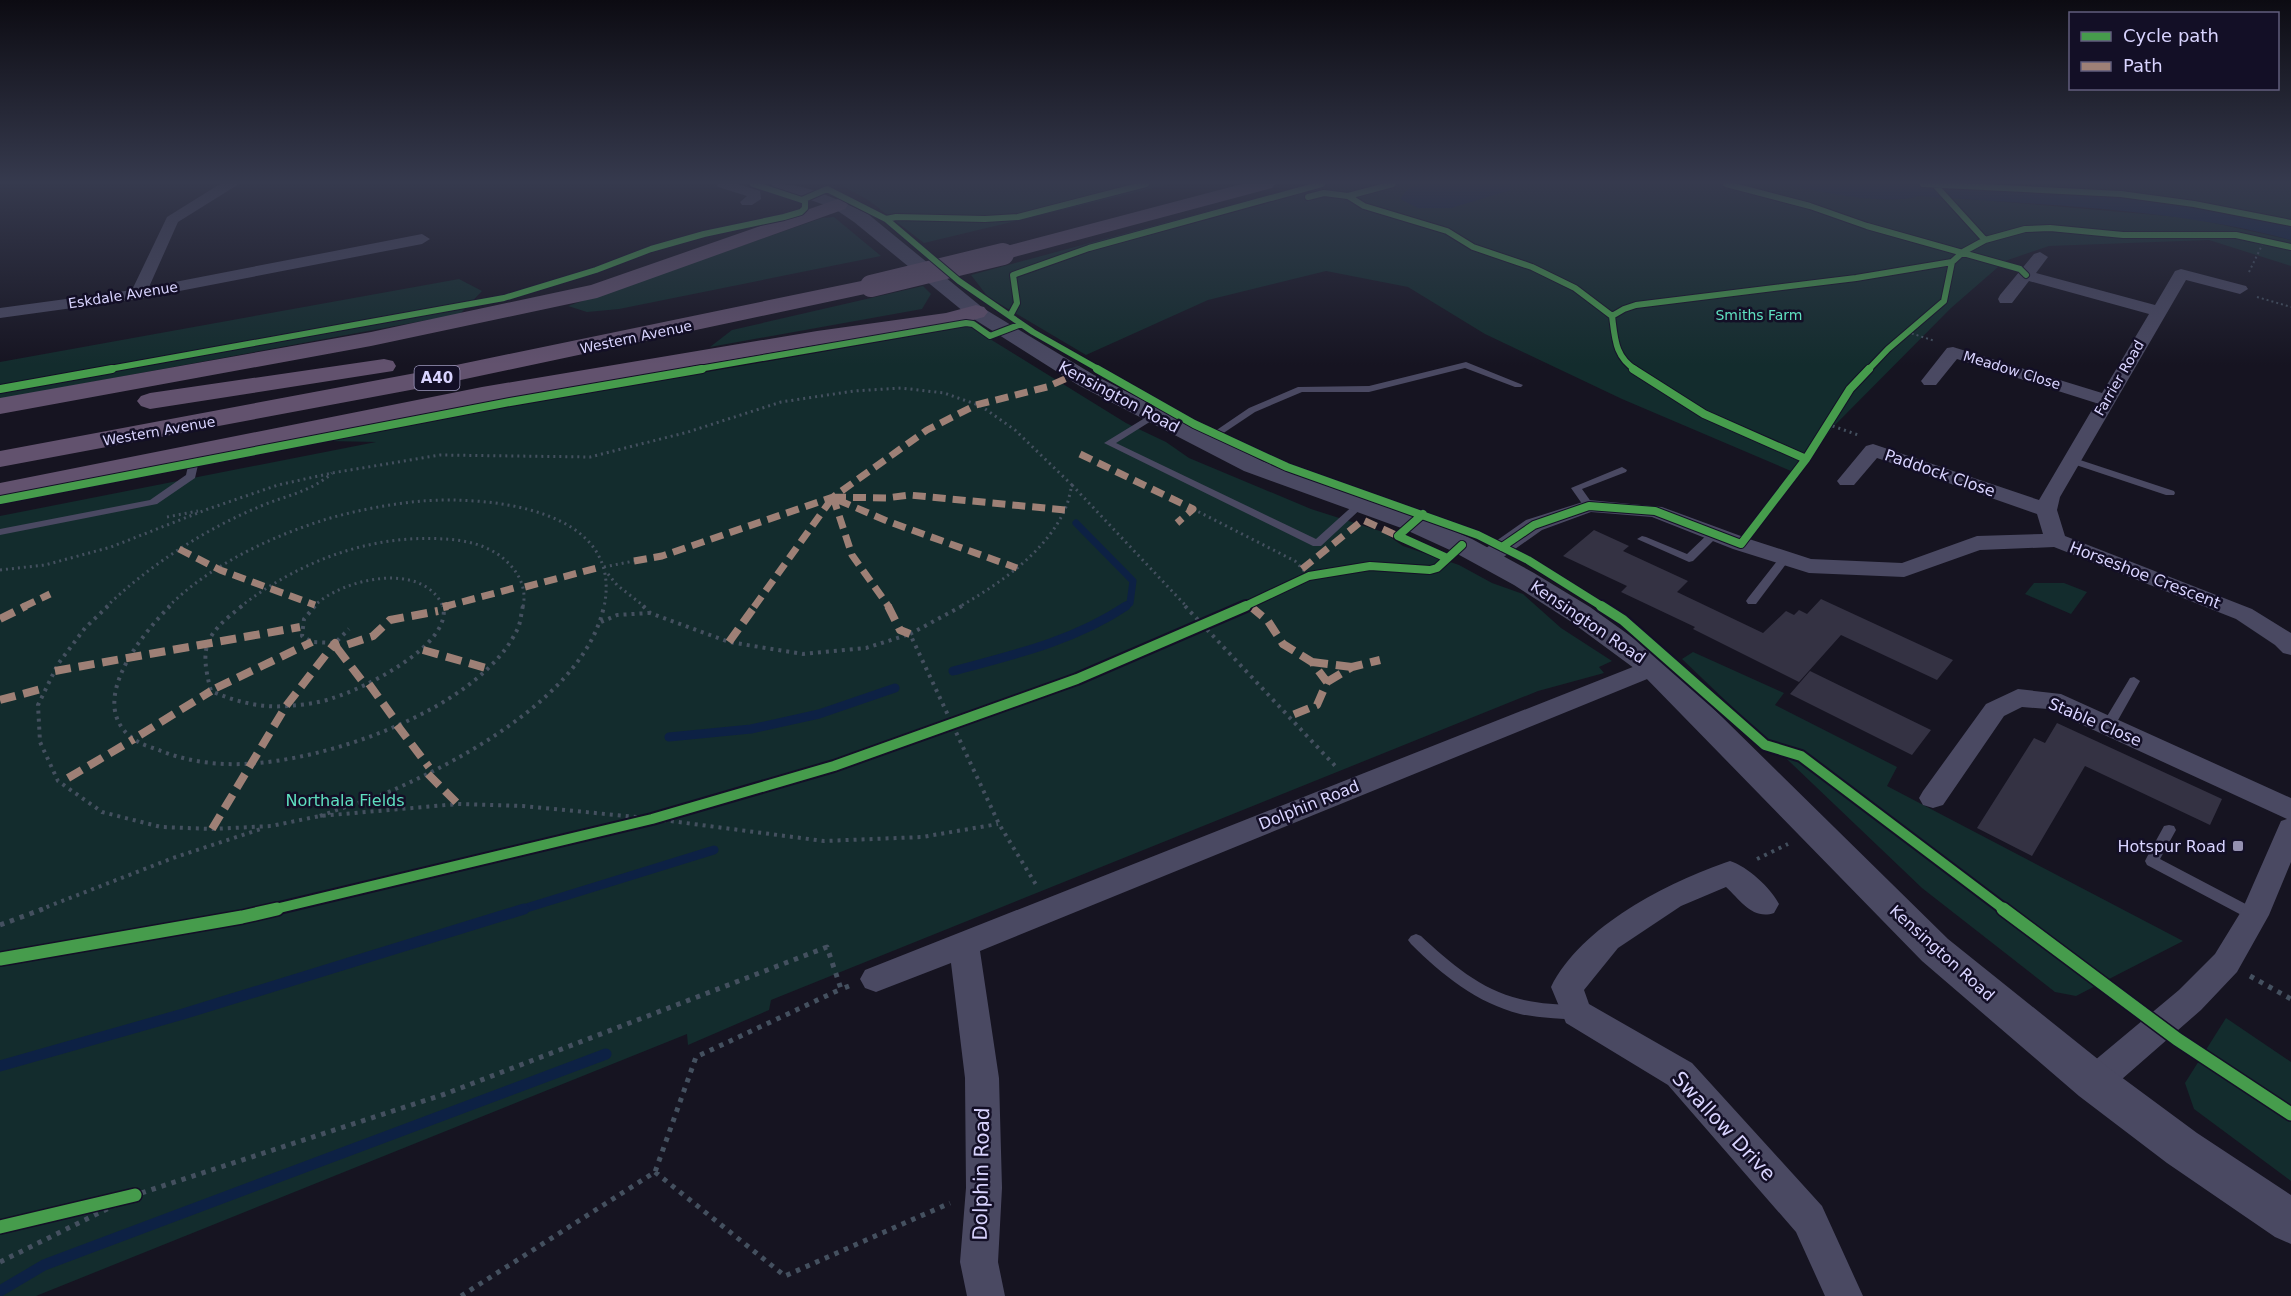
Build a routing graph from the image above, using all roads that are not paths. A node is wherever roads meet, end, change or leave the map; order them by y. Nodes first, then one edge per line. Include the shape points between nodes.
1 (161, 244) edge
2 (394, 244) edge
3 (731, 244) edge
4 (893, 244) edge
5 (1007, 244) edge
6 (1010, 244) edge
7 (995, 248) junction
8 (2040, 257) dead end
9 (2026, 275) junction
10 (863, 279) junction
11 (2240, 289) road end
12 (138, 294) junction
13 (2006, 298) dead end
14 (2158, 311) junction
15 (976, 312) junction
16 (0, 313) edge
17 (408, 363) junction
18 (1930, 381) dead end
19 (1518, 385) dead end
20 (2106, 399) junction
21 (0, 406) edge
22 (1153, 416) junction
23 (0, 423) edge
24 (208, 423) junction
25 (0, 438) edge
26 (1204, 442) junction
27 (196, 452) junction
28 (0, 459) edge
29 (2071, 460) junction
30 (0, 466) edge
31 (1622, 470) dead end
32 (1847, 481) dead end
33 (0, 492) edge
34 (2169, 493) dead end
35 (1361, 504) junction
36 (1589, 506) junction
37 (2046, 510) junction
38 (0, 532) edge
39 (1715, 533) junction
40 (1642, 539) dead end
41 (2056, 540) junction
42 (1465, 554) junction
43 (1785, 558) junction
44 (1752, 600) dead end
45 (2288, 641) edge
46 (1653, 667) junction
47 (2134, 681) dead end
48 (2108, 726) junction
49 (1933, 798) dead end
50 (2291, 810) edge
51 (2291, 829) edge
52 (2169, 830) dead end
53 (2284, 867) edge
54 (1764, 904) dead end
55 (2254, 915) junction
56 (1416, 940) dead end
57 (964, 944) junction
58 (876, 979) road end
59 (1577, 1013) junction
60 (2094, 1082) junction
61 (2291, 1221) edge
62 (986, 1296) edge
63 (1844, 1296) edge

1 - 12 street
2 - 12 street, Eskdale Avenue
3 - 21 highway via 597,291 371,339
4 - 15 street, Kensington Road
5 - 7 highway, Western Avenue / A40
6 - 7 highway, Western Avenue / A40
7 - 10 highway, Western Avenue / A40, bridge
8 - 9 street
9 - 13 street
9 - 14 street
10 - 17 highway, Western Avenue / A40
10 - 24 highway, Western Avenue / A40 via 603,345
11 - 14 street, Farrier Road via 2181,274
12 - 16 street, Eskdale Avenue
14 - 20 street, Farrier Road
15 - 22 street, Kensington Road via 1041,354
15 - 27 highway via 948,320 817,338 482,395
17 - 23 highway, A40
17 - 25 highway, Western Avenue / A40
18 - 20 street, Meadow Close via 1953,352
19 - 26 lane via 1466,365 1369,389 1301,389 1252,410
20 - 29 street, Farrier Road
22 - 26 street, Kensington Road
22 - 35 lane via 1109,443 1317,544
24 - 28 highway, Western Avenue / A40
24 - 30 highway, A40
26 - 35 street, Kensington Road via 1268,473
27 - 33 highway
27 - 38 lane via 190,476 153,502
29 - 34 lane
29 - 37 street, Farrier Road
31 - 36 lane via 1576,488
32 - 37 street, Paddock Close via 1873,450
35 - 42 street, Kensington Road via 1413,523
36 - 39 street, Horseshoe Crescent via 1655,511
36 - 42 street, Horseshoe Crescent
37 - 41 street
39 - 40 lane via 1689,559
39 - 43 street, Horseshoe Crescent
41 - 43 street, Horseshoe Crescent via 1977,543 1904,570 1809,566
41 - 45 street, Horseshoe Crescent via 2244,614
42 - 46 street, Kensington Road via 1572,609
43 - 44 lane
46 - 57 street, Dolphin Road
46 - 60 street, Kensington Road via 1935,950
47 - 48 lane
48 - 49 street, Stable Close via 2052,700 2018,698 1995,710
48 - 50 street, Stable Close
51 - 53 street
52 - 55 lane via 2152,861
53 - 55 street
54 - 59 street via 1730,873 1671,898 1607,939 1567,987
55 - 60 street via 2226,963 2190,1000
56 - 59 lane via 1438,962 1471,985 1512,1005
57 - 58 street, Dolphin Road
57 - 62 street, Dolphin Road via 982,1078 984,1188 980,1262
59 - 63 street, Swallow Drive via 1680,1074 1809,1219
60 - 61 street, Kensington Road via 2182,1148

